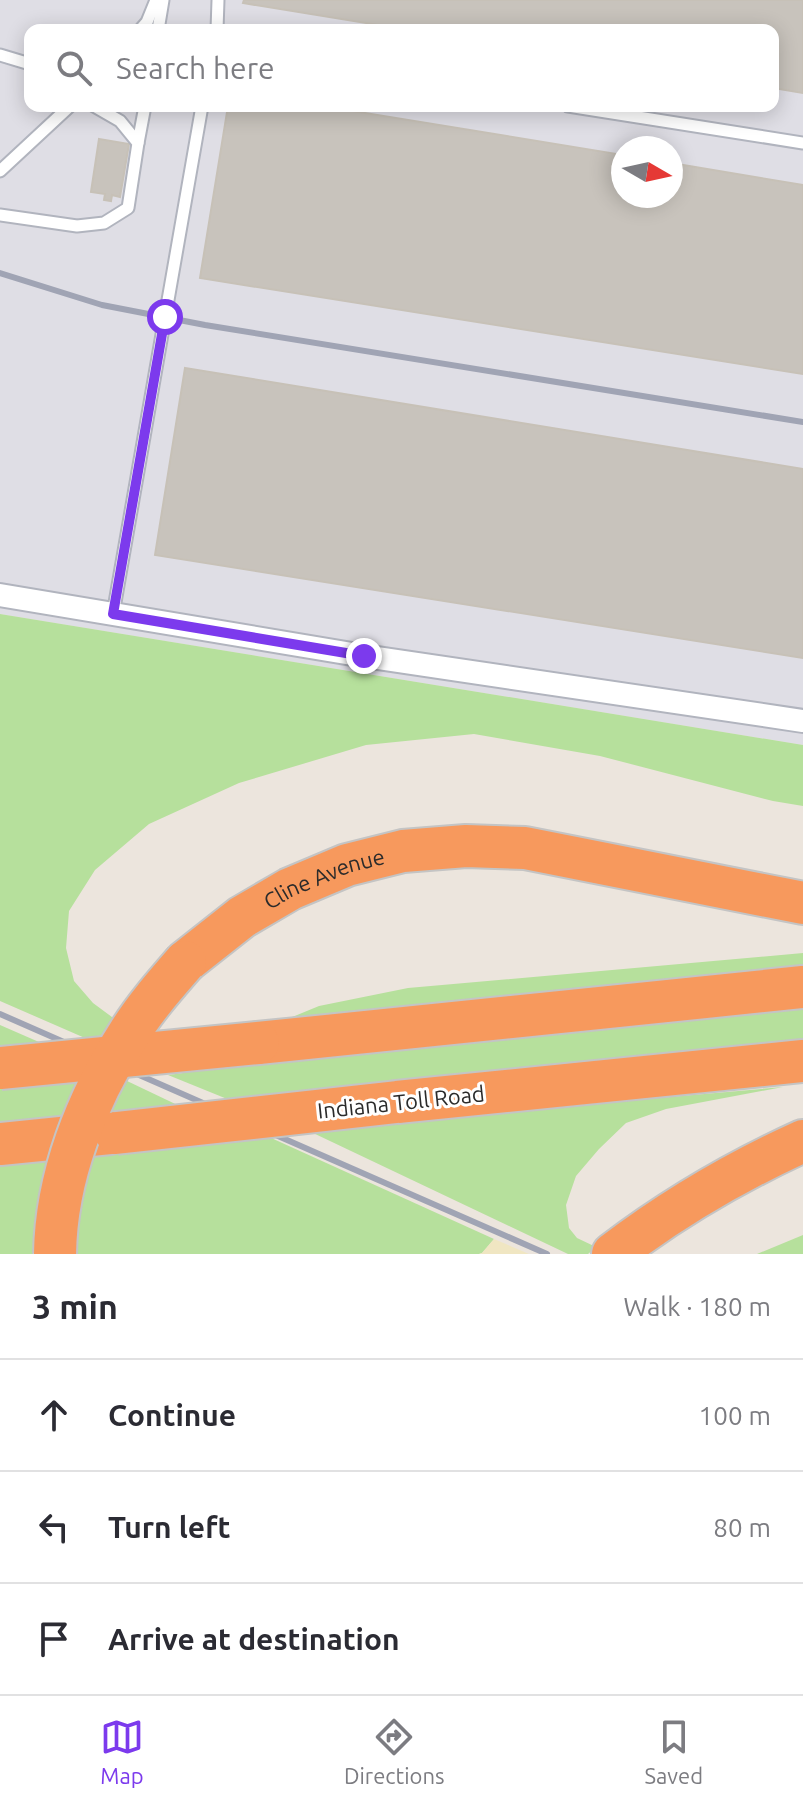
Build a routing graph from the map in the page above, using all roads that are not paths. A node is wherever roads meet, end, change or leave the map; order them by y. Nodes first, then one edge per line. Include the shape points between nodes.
1 (156, 0) edge
2 (163, 0) edge
3 (218, 0) edge
4 (145, 24) edge
5 (159, 24) edge
6 (217, 24) edge
7 (0, 55) edge
8 (24, 62) edge
9 (64, 112) edge
10 (104, 112) edge
11 (144, 112) edge
12 (201, 112) edge
13 (606, 112) edge
14 (138, 143) junction
15 (803, 143) edge
16 (0, 171) edge
17 (0, 215) edge
18 (0, 595) edge
19 (113, 614) junction
20 (803, 721) edge
21 (803, 903) edge
22 (803, 987) edge
23 (803, 1061) edge
24 (0, 1068) edge
25 (803, 1141) edge
26 (0, 1144) edge
27 (55, 1254) edge
28 (613, 1254) edge

1 - 4 lane
2 - 5 lane
3 - 6 lane
7 - 8 lane
9 - 16 lane
10 - 14 lane
11 - 14 lane
12 - 19 lane
13 - 15 lane
14 - 17 lane via 128,208 104,223 77,226
18 - 19 street
19 - 20 street
21 - 27 highway, Cline Avenue, bridge via 525,848 466,846 403,851 347,865 290,889 242,917 185,962 128,1034 91,1102 68,1164
22 - 24 highway, bridge
23 - 26 highway, Indiana Toll Road, bridge
25 - 28 highway via 732,1175

